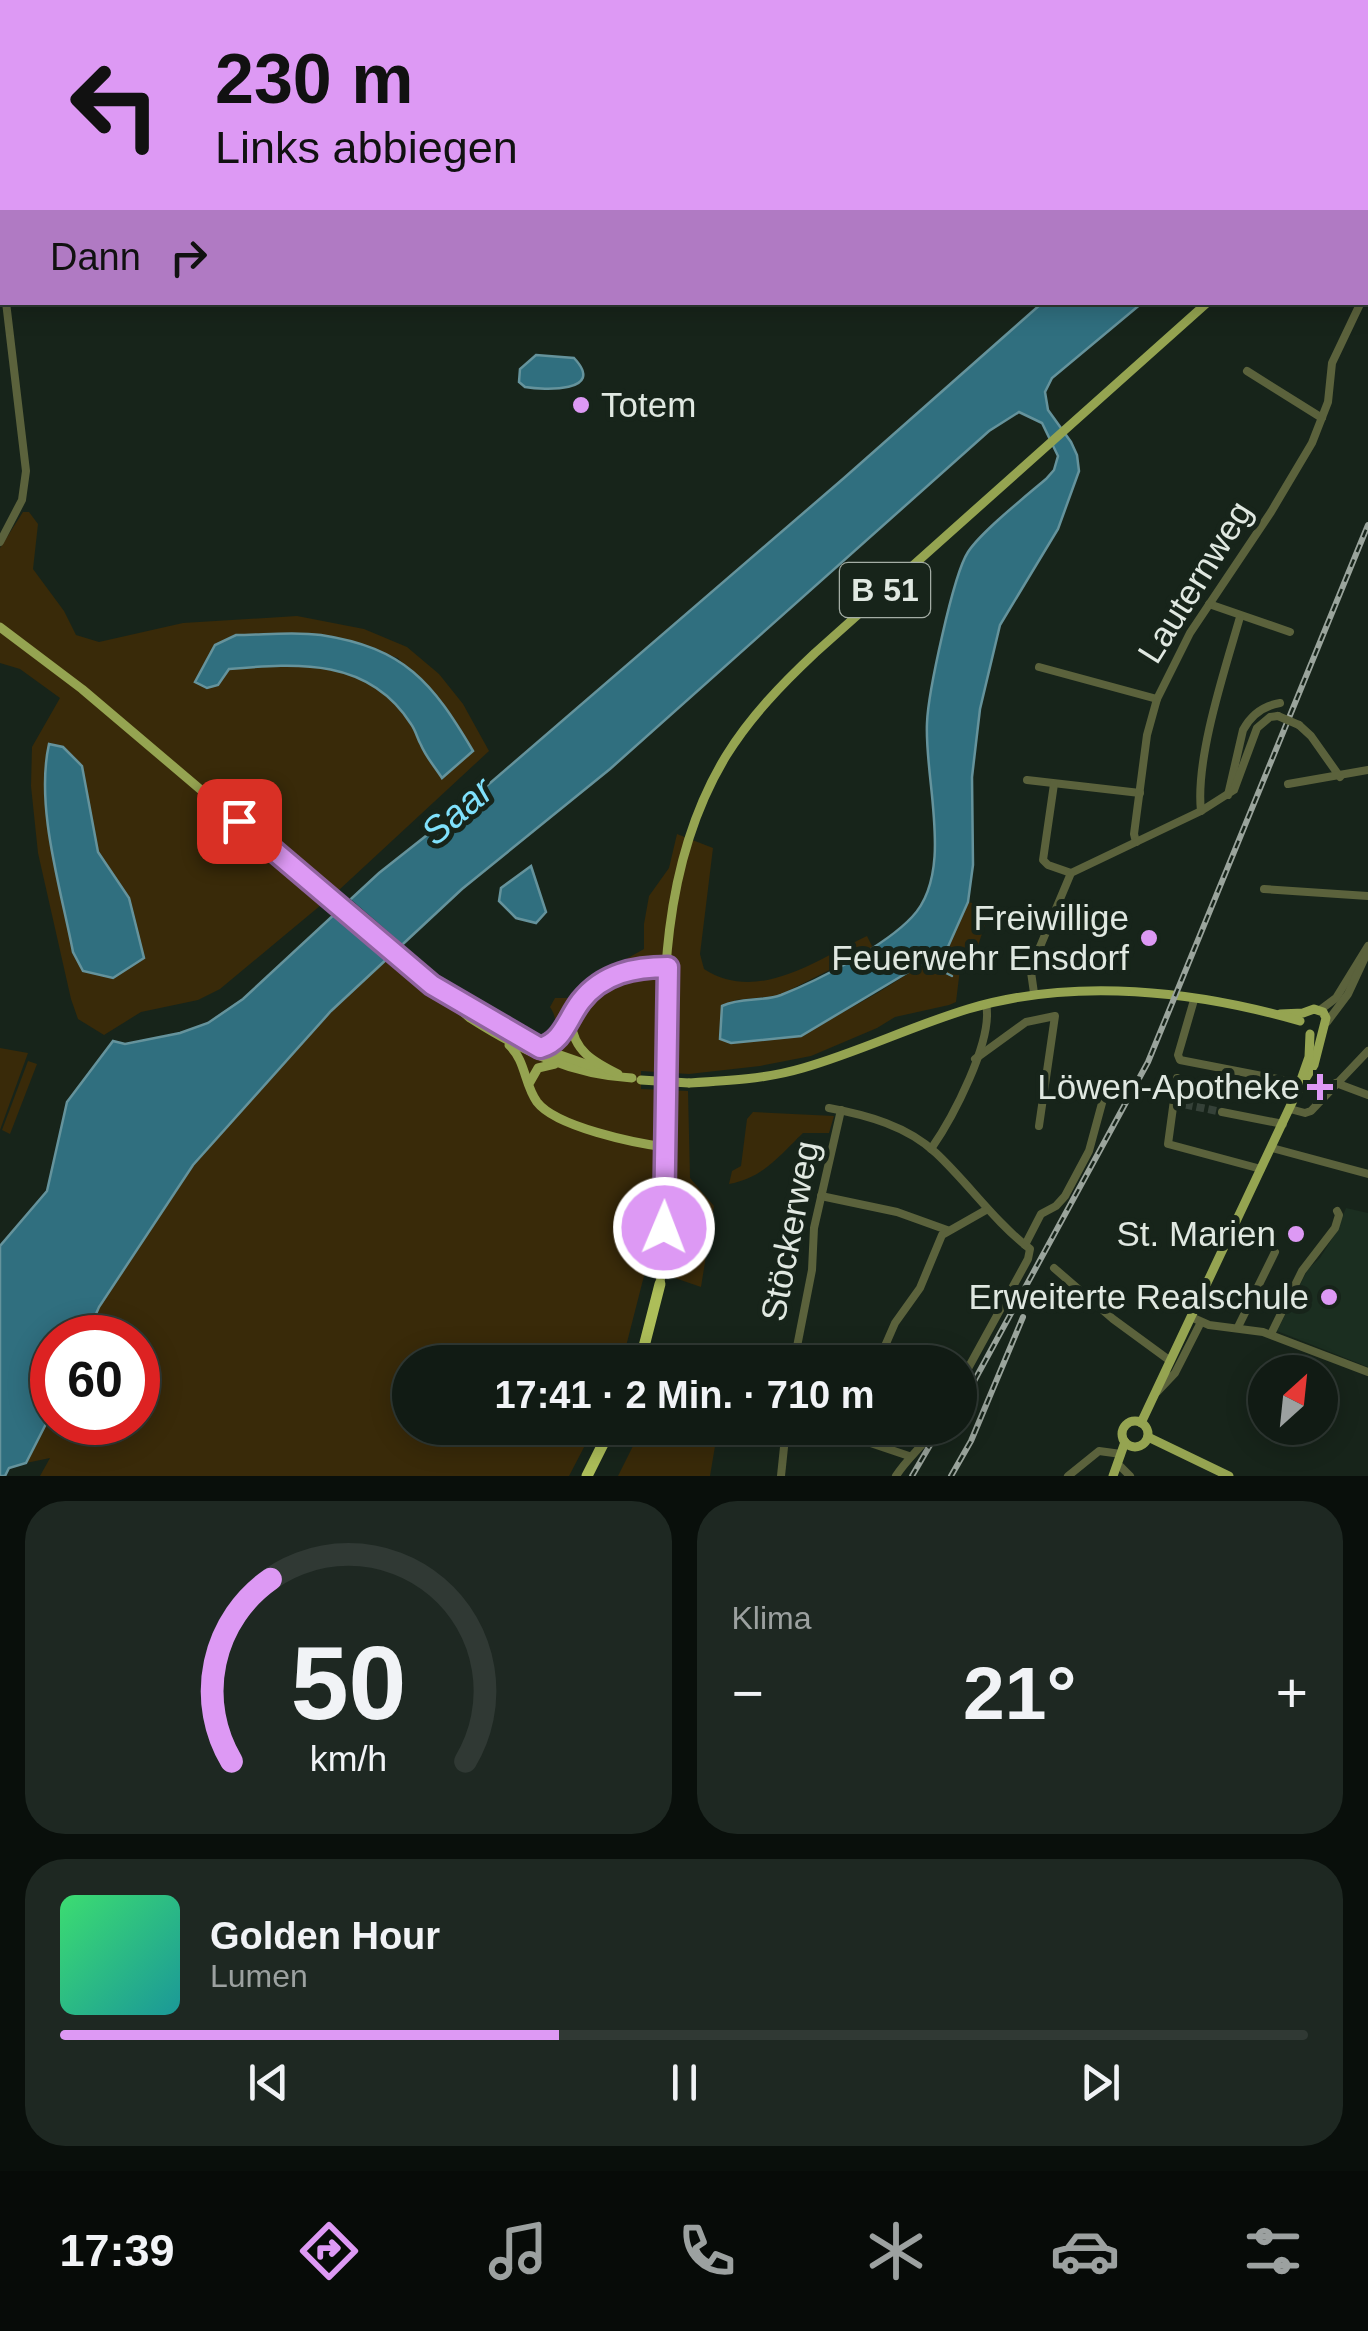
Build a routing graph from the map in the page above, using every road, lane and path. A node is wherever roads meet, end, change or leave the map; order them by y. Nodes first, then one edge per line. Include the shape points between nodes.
1 (6, 305) edge
2 (1205, 305) edge
3 (1360, 305) edge
4 (1247, 370) dead end
5 (1322, 418) junction
6 (0, 542) edge
7 (1209, 604) junction
8 (1240, 617) junction
9 (0, 627) edge
10 (1290, 632) dead end
11 (1039, 667) dead end
12 (1157, 699) junction
13 (1280, 703) dead end
14 (1368, 770) edge
15 (1340, 776) junction
16 (1026, 780) dead end
17 (1054, 784) junction
18 (1288, 784) dead end
19 (1140, 793) junction
20 (1228, 794) junction
21 (1200, 811) junction
22 (1136, 842) junction
23 (1071, 872) junction
24 (1264, 890) dead end
25 (1368, 896) edge
26 (1368, 949) edge
27 (668, 967) junction
28 (1358, 976) junction
29 (1368, 980) edge
30 (436, 988) junction
31 (1034, 993) junction
32 (1194, 1000) junction
33 (986, 1004) junction
34 (1320, 1010) junction
35 (1302, 1017) junction
36 (571, 1018) junction
37 (1327, 1022) junction
38 (1321, 1032) junction
39 (1310, 1034) junction
40 (498, 1036) junction
41 (540, 1048) junction
42 (1368, 1051) edge
43 (975, 1059) junction
44 (563, 1066) junction
45 (618, 1074) junction
46 (1177, 1078) dead end
47 (636, 1079) junction
48 (1108, 1082) dead end
49 (1298, 1083) junction
50 (1336, 1084) junction
51 (531, 1090) junction
52 (1296, 1094) junction
53 (1368, 1095) edge
54 (829, 1108) dead end
55 (841, 1110) junction
56 (1290, 1110) junction
57 (1222, 1112) tunnel mouth
58 (1283, 1124) junction
59 (1040, 1126) dead end
60 (665, 1147) junction
61 (1272, 1148) junction
62 (931, 1149) junction
63 (1261, 1169) junction
64 (1368, 1174) edge
65 (821, 1196) junction
66 (986, 1210) junction
67 (1337, 1211) dead end
68 (947, 1230) junction
69 (1027, 1247) junction
70 (1275, 1252) dead end
71 (1054, 1268) dead end
72 (660, 1284) joint
73 (1196, 1320) junction
74 (1238, 1326) junction
75 (1271, 1334) junction
76 (644, 1345) edge
77 (797, 1345) edge
78 (885, 1345) edge
79 (977, 1351) edge
80 (1170, 1360) junction
81 (1368, 1372) edge
82 (1153, 1394) junction
83 (1141, 1423) junction
84 (1148, 1437) junction
85 (1130, 1444) junction
86 (602, 1445) edge
87 (784, 1445) edge
88 (876, 1445) edge
89 (924, 1445) edge
90 (1122, 1454) junction
91 (909, 1456) junction
92 (1116, 1473) edge
93 (587, 1476) edge
94 (780, 1476) edge
95 (896, 1476) edge
96 (1068, 1476) edge
97 (1130, 1476) edge
98 (1228, 1476) edge

1 - 6 street via 26,471 22,500
2 - 27 main road, B 51 via 815,652 742,733 688,838 670,917
3 - 5 street, Lauternweg via 1332,363
4 - 5 street
5 - 7 street, Lauternweg via 1290,482
7 - 8 street
7 - 12 street, Lauternweg
8 - 10 street
8 - 21 street via 1213,713
9 - 30 main road
11 - 12 street
12 - 19 street, Lauternweg
13 - 20 street via 1255,713 1242,730
14 - 15 street
15 - 18 street
15 - 20 street, bridge via 1299,725 1270,717 1257,728 1238,784
16 - 17 street
17 - 19 street
17 - 23 street via 1043,860
19 - 22 street, Lauternweg
20 - 21 street
21 - 22 street
22 - 23 street
23 - 31 street via 1034,961
24 - 25 street
26 - 28 street
26 - 34 street via 1336,998
27 - 36 main road via 611,977 592,989
27 - 60 main road, B 51
28 - 29 street
28 - 37 street
30 - 40 main road
30 - 41 main road
31 - 32 main road via 1102,990
31 - 33 main road
32 - 35 main road
32 - 49 street via 1178,1055 1184,1063
33 - 43 street
33 - 47 main road, bridge via 776,1075 689,1083
34 - 35 main road
34 - 37 main road
35 - 39 main road
36 - 41 main road via 555,1042
36 - 45 main road via 584,1053
37 - 38 main road
38 - 39 main road
38 - 52 main road via 1312,1070
39 - 49 main road
40 - 44 main road
40 - 51 main road via 516,1051
41 - 45 main road
42 - 50 street
43 - 59 street via 1026,1022 1055,1016
43 - 62 street
44 - 47 main road
44 - 51 main road via 538,1068
45 - 47 main road
46 - 63 street via 1168,1144
48 - 69 street via 1089,1151 1065,1196 1040,1214
49 - 52 main road
50 - 53 street
50 - 56 street via 1310,1111
51 - 60 main road via 541,1107 564,1120
52 - 56 main road
54 - 55 street
55 - 62 street via 888,1124
55 - 65 street, Stöckerweg
56 - 58 main road
57 - 58 street
58 - 61 main road
60 - 72 main road, B 51
61 - 63 main road
61 - 64 street
62 - 66 street
63 - 73 main road
65 - 68 street
65 - 77 street, Stöckerweg
66 - 68 street
66 - 69 street
67 - 75 street via 1335,1228 1310,1259
68 - 78 street
69 - 79 street via 1028,1259
70 - 74 street
71 - 80 street
72 - 76 highway, B 51
73 - 74 street
73 - 80 main road
73 - 82 street via 1170,1382
74 - 75 street
75 - 81 street
80 - 82 main road
82 - 83 main road
83 - 84 main road
83 - 85 main road via 1126,1426 1122,1434
84 - 85 main road via 1142,1445
84 - 98 main road
85 - 90 main road
85 - 92 main road
86 - 93 highway
87 - 94 street
88 - 91 street
89 - 91 street
90 - 92 main road
90 - 96 street via 1099,1451
91 - 95 street
92 - 97 street

